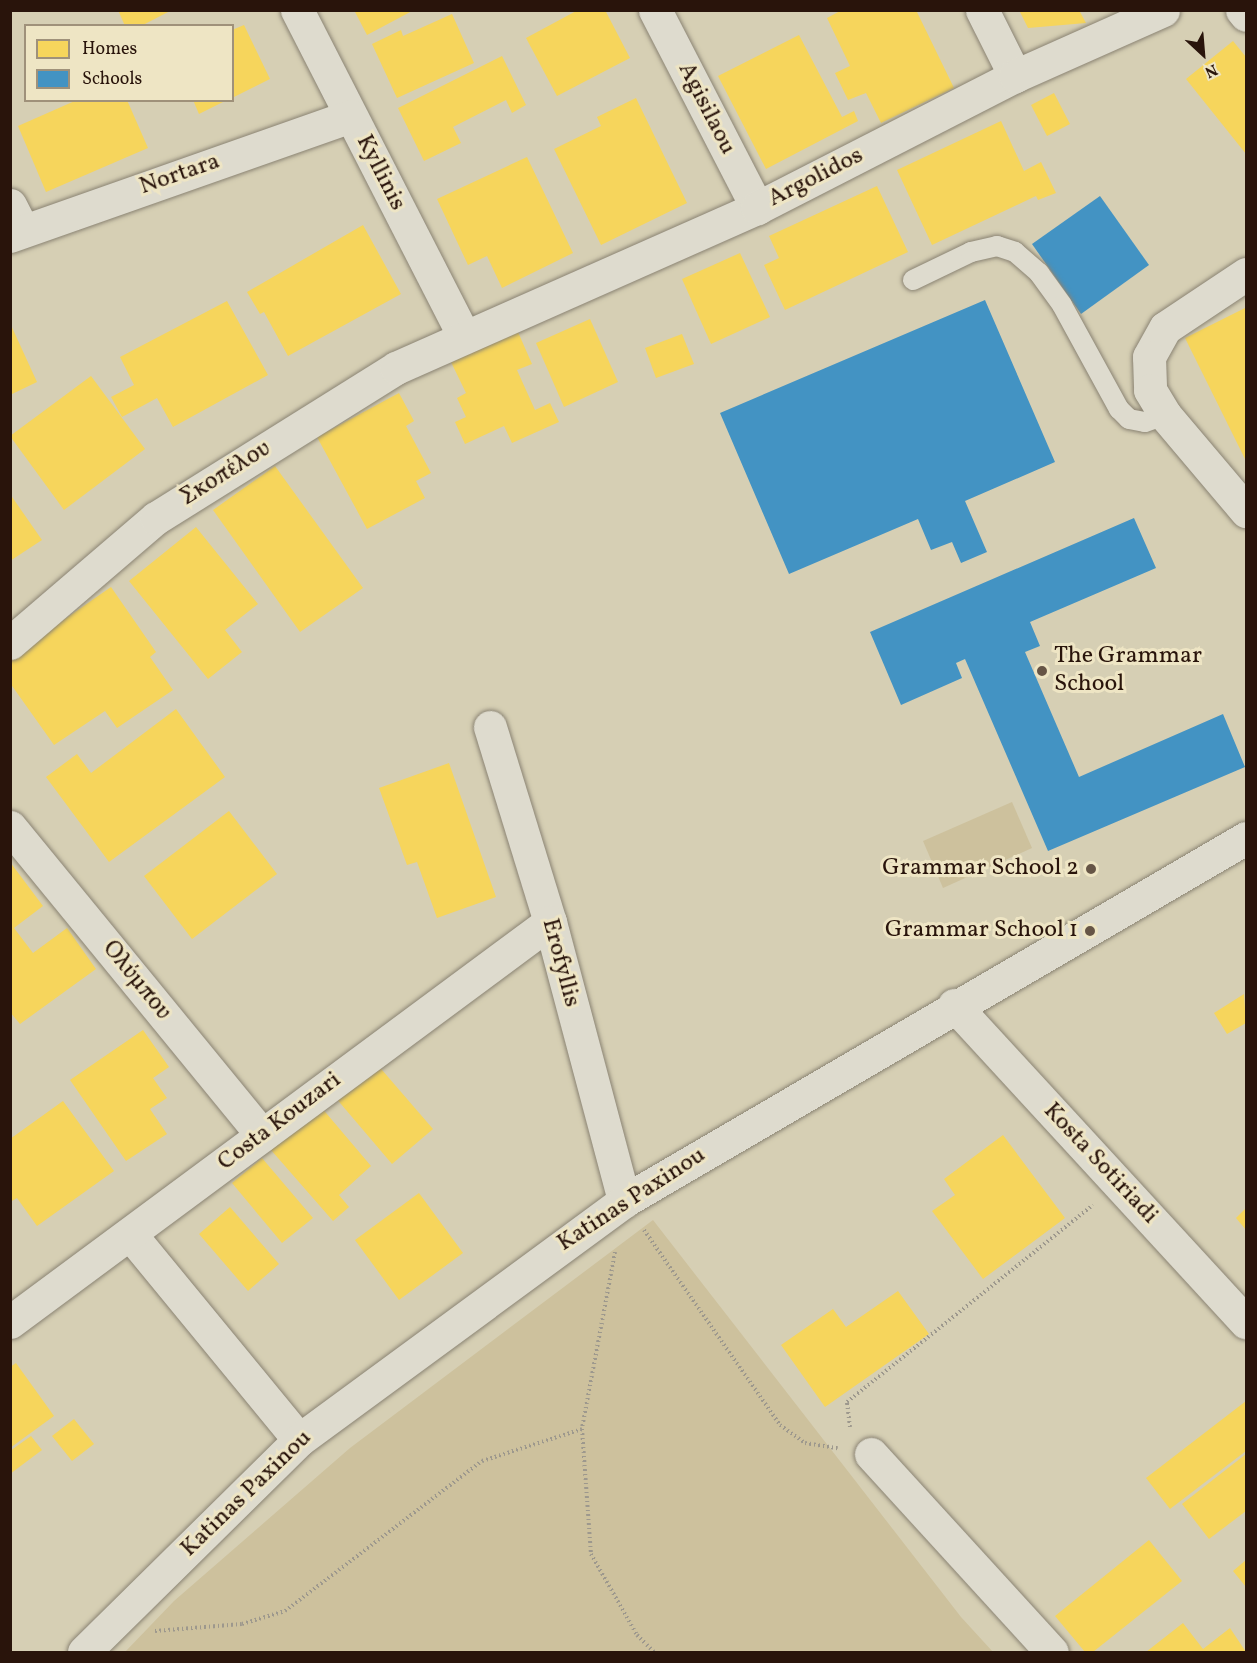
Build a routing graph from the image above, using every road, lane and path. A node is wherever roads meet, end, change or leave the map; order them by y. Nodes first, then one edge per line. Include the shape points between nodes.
1 (297, 10) edge
2 (655, 10) edge
3 (982, 10) edge
4 (1163, 10) edge
5 (1242, 10) edge
6 (1246, 15) edge
7 (1015, 76) junction
8 (351, 116) junction
9 (757, 208) junction
10 (14, 223) edge
11 (1246, 274) edge
12 (913, 280) dead end
13 (464, 336) junction
14 (1165, 415) junction
15 (1246, 511) edge
16 (10, 643) edge
17 (490, 727) dead end
18 (10, 827) edge
19 (1246, 838) edge
20 (550, 922) junction
21 (954, 1005) junction
22 (262, 1135) junction
23 (1119, 1184) junction
24 (624, 1201) junction
25 (130, 1234) junction
26 (12, 1318) edge
27 (1246, 1322) edge
28 (582, 1429) junction
29 (299, 1440) junction
30 (862, 1452) junction
31 (92, 1644) edge
32 (654, 1653) edge
33 (1052, 1653) edge

1 - 8 street, Kyllinis
2 - 9 street, Agisilaou
3 - 7 street
4 - 7 street, Argolidos
5 - 6 street
7 - 9 street, Argolidos
8 - 10 street, Nortara
8 - 13 street, Kyllinis
9 - 13 street, Argolidos
11 - 14 street via 1165,328 1154,347 1149,357 1149,390
12 - 14 lane via 971,252 997,246 1016,252 1040,273 1062,305 1119,409 1129,419 1144,422
13 - 16 street, Σκοπέλου via 396,368 156,518
14 - 15 street
17 - 20 street, Erofyllis
18 - 22 street, Ολύμπου
19 - 21 street, Katinas Paxinou
20 - 22 street, Costa Kouzari
20 - 24 street, Erofyllis
21 - 23 street, Kosta Sotiriadi
21 - 24 street, Katinas Paxinou
22 - 25 street, Costa Kouzari
23 - 27 street, Kosta Sotiriadi
23 - 30 path via 847,1402
24 - 28 path
24 - 29 street, Katinas Paxinou
24 - 30 path via 780,1425 805,1443
25 - 26 street, Costa Kouzari
25 - 29 street
28 - 31 path via 482,1461 285,1611 242,1624
28 - 32 path via 591,1554 637,1635
29 - 31 street, Katinas Paxinou
30 - 33 street

